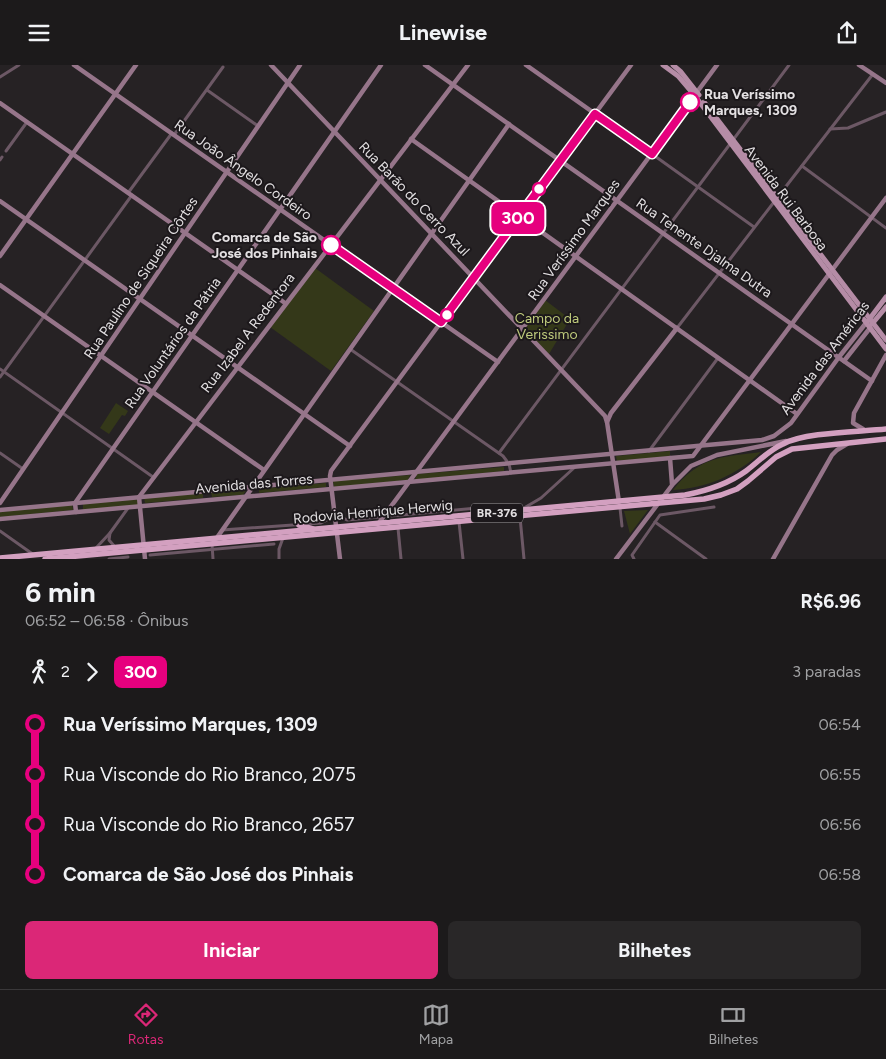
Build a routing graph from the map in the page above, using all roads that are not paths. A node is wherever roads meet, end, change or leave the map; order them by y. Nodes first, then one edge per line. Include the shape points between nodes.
1 (19, 65) edge
2 (74, 65) edge
3 (136, 65) edge
4 (271, 65) edge
5 (300, 65) edge
6 (381, 65) edge
7 (425, 65) edge
8 (468, 65) edge
9 (526, 65) edge
10 (631, 65) edge
11 (663, 65) edge
12 (672, 65) edge
13 (717, 65) edge
14 (789, 65) edge
15 (860, 65) edge
16 (223, 67) dead end
17 (872, 74) junction
18 (0, 77) edge
19 (288, 83) junction
20 (886, 83) edge
21 (453, 85) junction
22 (207, 90) junction
23 (115, 94) junction
24 (696, 94) junction
25 (0, 103) edge
26 (886, 112) edge
27 (595, 114) junction
28 (27, 122) junction
29 (509, 124) junction
30 (258, 126) junction
31 (830, 129) junction
32 (334, 132) junction
33 (173, 134) junction
34 (411, 139) junction
35 (732, 142) junction
36 (6, 151) dead end
37 (72, 154) junction
38 (652, 154) junction
39 (561, 161) junction
40 (802, 166) junction
41 (227, 172) junction
42 (380, 180) junction
43 (470, 180) junction
44 (698, 187) junction
45 (130, 194) junction
46 (886, 198) edge
47 (776, 199) junction
48 (0, 201) edge
49 (617, 201) junction
50 (280, 209) junction
51 (520, 216) junction
52 (871, 217) junction
53 (26, 219) junction
54 (754, 227) junction
55 (886, 228) edge
56 (185, 233) junction
57 (663, 233) junction
58 (432, 234) junction
59 (330, 245) junction
60 (0, 256) edge
61 (576, 256) junction
62 (85, 261) junction
63 (238, 270) junction
64 (831, 272) junction
65 (719, 273) junction
66 (474, 278) junction
67 (0, 285) edge
68 (393, 289) junction
69 (622, 289) junction
70 (886, 297) edge
71 (140, 299) junction
72 (285, 303) junction
73 (886, 307) edge
74 (44, 316) junction
75 (441, 322) junction
76 (870, 323) junction
77 (792, 324) junction
78 (522, 328) junction
79 (676, 328) junction
80 (192, 336) junction
81 (886, 340) edge
82 (350, 349) junction
83 (886, 349) edge
84 (886, 355) edge
85 (101, 356) junction
86 (719, 357) junction
87 (839, 357) junction
88 (844, 361) junction
89 (498, 362) junction
90 (237, 367) junction
91 (0, 369) edge
92 (561, 369) junction
93 (4, 372) junction
94 (0, 377) edge
95 (750, 380) junction
96 (872, 381) junction
97 (397, 382) junction
98 (153, 392) junction
99 (612, 411) junction
100 (601, 412) junction
101 (62, 413) junction
102 (798, 413) junction
103 (304, 414) junction
104 (195, 422) junction
105 (454, 422) junction
106 (607, 423) junction
107 (886, 429) edge
108 (869, 431) junction
109 (794, 439) junction
110 (885, 439) edge
111 (753, 442) junction
112 (850, 443) junction
113 (350, 446) junction
114 (700, 447) junction
115 (113, 448) junction
116 (672, 449) junction
117 (648, 452) junction
118 (0, 453) edge
119 (499, 453) junction
120 (725, 453) junction
121 (612, 455) junction
122 (671, 458) junction
123 (613, 463) junction
124 (509, 464) junction
125 (576, 467) junction
126 (23, 469) junction
127 (264, 471) junction
128 (416, 473) junction
129 (511, 473) junction
130 (153, 477) junction
131 (330, 480) junction
132 (149, 482) junction
133 (409, 482) junction
134 (672, 485) junction
135 (253, 487) junction
136 (331, 489) junction
137 (206, 491) junction
138 (155, 496) junction
139 (139, 497) junction
140 (246, 497) junction
141 (206, 500) junction
142 (0, 502) edge
143 (75, 503) junction
144 (619, 505) junction
145 (140, 507) junction
146 (714, 507) dead end
147 (128, 508) junction
148 (6, 509) junction
149 (0, 510) edge
150 (334, 510) junction
151 (76, 513) junction
152 (518, 514) junction
153 (384, 516) junction
154 (0, 519) edge
155 (459, 522) junction
156 (655, 522) junction
157 (378, 524) junction
158 (299, 525) junction
159 (622, 526) dead end
160 (398, 527) junction
161 (222, 530) junction
162 (317, 530) junction
163 (0, 531) edge
164 (110, 533) junction
165 (336, 533) junction
166 (283, 538) junction
167 (272, 542) junction
168 (213, 544) junction
169 (117, 548) junction
170 (139, 548) junction
171 (278, 549) junction
172 (94, 550) junction
173 (35, 555) junction
174 (128, 557) dead end
175 (633, 557) edge
176 (0, 558) edge
177 (75, 558) edge
178 (45, 559) edge
179 (108, 559) edge
180 (144, 559) edge
181 (213, 559) edge
182 (279, 559) edge
183 (340, 559) edge
184 (401, 559) edge
185 (462, 559) edge
186 (524, 559) edge
187 (616, 559) edge
188 (706, 559) edge
189 (773, 559) edge

1 - 18 street
2 - 23 main road, Rua João Ângelo Cordeiro
3 - 23 main road
4 - 19 main road, Rua Barão do Cerro Azul
5 - 19 main road, Rua Paulino de Siqueira Côrtes
6 - 32 main road, Rua Voluntários da Pátria
7 - 21 main road, Rua Tenente Djalma Dutra
8 - 21 main road, Rua Izabel A Redentora
9 - 27 main road
10 - 27 main road
11 - 24 main road, Avenida Rui Barbosa
12 - 24 main road, Avenida Rui Barbosa
13 - 24 main road, Rua Veríssimo Marques
14 - 35 street
15 - 17 main road
16 - 22 street
17 - 20 main road
17 - 31 street
19 - 30 main road, Rua Paulino de Siqueira Côrtes
19 - 32 main road, Rua Barão do Cerro Azul
21 - 29 main road, Rua Tenente Djalma Dutra
21 - 34 main road, Rua Izabel A Redentora
22 - 30 street
22 - 33 street
23 - 33 main road, Rua João Ângelo Cordeiro
23 - 37 main road
24 - 35 main road, Avenida Rui Barbosa
24 - 38 main road, Rua Veríssimo Marques
25 - 28 main road
26 - 31 street via 848,128
27 - 38 main road
27 - 39 main road
28 - 36 street
28 - 37 main road
29 - 39 main road, Rua Tenente Djalma Dutra
29 - 43 main road
30 - 41 main road, Rua Paulino de Siqueira Côrtes
31 - 40 street
32 - 42 main road, Rua Barão do Cerro Azul
32 - 50 main road, Rua Voluntários da Pátria
33 - 41 main road, Rua João Ângelo Cordeiro
33 - 45 street
34 - 42 main road, Rua Izabel A Redentora
34 - 43 main road
35 - 44 street
35 - 47 main road, Avenida Rui Barbosa
37 - 45 main road
37 - 53 main road
38 - 44 street
38 - 49 main road, Rua Veríssimo Marques
39 - 49 main road, Rua Tenente Djalma Dutra
39 - 51 main road
40 - 47 street
40 - 52 street
41 - 50 main road, Rua João Ângelo Cordeiro
41 - 56 main road, Rua Paulino de Siqueira Côrtes
42 - 58 main road, Rua Barão do Cerro Azul
42 - 59 main road, Rua Izabel A Redentora
43 - 51 main road
43 - 58 main road
44 - 54 street
44 - 57 street
45 - 56 main road
45 - 62 street
46 - 52 main road
47 - 54 street
47 - 64 main road, Avenida Rui Barbosa
48 - 53 main road
49 - 57 main road, Rua Tenente Djalma Dutra
49 - 61 main road, Rua Veríssimo Marques
50 - 59 main road, Rua João Ângelo Cordeiro
50 - 63 main road, Rua Voluntários da Pátria
51 - 61 main road
51 - 66 main road
52 - 55 street
52 - 64 main road
53 - 60 main road
53 - 62 main road
54 - 65 street
56 - 63 main road
56 - 71 main road, Rua Paulino de Siqueira Côrtes
57 - 65 main road, Rua Tenente Djalma Dutra
57 - 69 street
58 - 66 main road, Rua Barão do Cerro Azul
58 - 68 main road
59 - 68 main road, Rua João Ângelo Cordeiro
59 - 72 main road, Rua Izabel A Redentora
61 - 69 main road
61 - 78 main road, Rua Veríssimo Marques
62 - 71 main road
62 - 74 street
63 - 72 main road
63 - 80 main road, Rua Voluntários da Pátria
64 - 76 main road, Avenida Rui Barbosa
64 - 77 main road
65 - 77 main road, Rua Tenente Djalma Dutra
65 - 79 street
66 - 75 main road
66 - 78 main road, Rua Barão do Cerro Azul
67 - 74 main road
68 - 75 main road, Rua João Ângelo Cordeiro
68 - 82 main road
69 - 79 main road
69 - 92 street
70 - 76 main road, Avenida das Américas
71 - 80 main road
71 - 85 main road, Rua Paulino de Siqueira Côrtes
72 - 90 main road, Rua Izabel A Redentora
73 - 76 main road, Avenida das Américas
74 - 85 main road
74 - 93 street
75 - 89 main road, Rua João Ângelo Cordeiro
75 - 97 main road
76 - 81 main road, Avenida Rui Barbosa
76 - 83 main road, Avenida Rui Barbosa
76 - 87 main road, Avenida das Américas
76 - 88 main road, Avenida das Américas
77 - 87 main road, Rua Tenente Djalma Dutra
77 - 95 main road
78 - 89 main road, Rua Veríssimo Marques
78 - 92 main road, Rua Barão do Cerro Azul
79 - 86 main road
79 - 99 main road
80 - 90 main road
80 - 98 main road, Rua Voluntários da Pátria
82 - 97 street
82 - 103 main road
84 - 96 main road
85 - 98 main road
85 - 101 main road, Rua Paulino de Siqueira Côrtes
86 - 95 main road
86 - 117 street
87 - 88 main road, Rua Tenente Djalma Dutra
87 - 102 main road, Avenida das Américas
88 - 96 main road, Rua Tenente Djalma Dutra
89 - 105 main road, Rua Veríssimo Marques
90 - 103 main road
90 - 104 main road, Rua Izabel A Redentora
91 - 93 street
92 - 100 main road, Rua Barão do Cerro Azul
92 - 119 street
93 - 94 street
93 - 101 street
95 - 102 main road
95 - 114 main road
96 - 108 main road via 852,419 856,426
97 - 105 street
97 - 113 main road
98 - 104 main road
98 - 115 main road, Rua Voluntários da Pátria
99 - 100 main road
99 - 106 main road
100 - 106 main road, Rua Barão do Cerro Azul
101 - 115 street
101 - 126 main road, Rua Paulino de Siqueira Côrtes
102 - 111 main road, Avenida das Américas via 780,432
103 - 113 main road
103 - 127 main road
104 - 127 main road
104 - 130 main road, Rua Izabel A Redentora
105 - 119 street
105 - 128 main road, Rua Veríssimo Marques
106 - 121 main road, Rua Barão do Cerro Azul
107 - 108 highway
108 - 109 highway
109 - 120 main road
109 - 144 highway, Rodovia Henrique Herwig / BR-376 via 775,448 730,481 704,491
110 - 112 highway
111 - 114 main road, Avenida das Torres
111 - 120 main road
112 - 144 highway, Rodovia Henrique Herwig / BR-376 via 805,446 786,451 748,481 729,492 704,499
112 - 189 main road via 832,455
113 - 131 main road via 332,471
114 - 116 main road, Avenida das Torres
114 - 122 main road, Avenida das Torres via 693,456
115 - 130 street
115 - 143 main road, Rua Voluntários da Pátria
116 - 117 main road, Avenida das Torres
116 - 122 main road
117 - 121 main road, Avenida das Torres
118 - 126 street
119 - 124 street
120 - 134 main road via 691,467
121 - 123 main road, Rua Barão do Cerro Azul
121 - 124 main road, Avenida das Torres
122 - 123 main road, Avenida das Torres
122 - 134 main road
123 - 125 main road, Avenida das Torres
123 - 144 main road, Rua Barão do Cerro Azul
124 - 128 main road, Avenida das Torres
124 - 129 street
125 - 129 main road, Avenida das Torres
125 - 152 street
126 - 142 main road, Rua Paulino de Siqueira Côrtes
127 - 135 main road
128 - 131 main road, Avenida das Torres
128 - 133 main road, Rua Veríssimo Marques
129 - 133 main road, Avenida das Torres
130 - 132 main road, Rua Izabel A Redentora
131 - 135 main road, Avenida das Torres
131 - 136 main road
132 - 138 main road via 149,491
132 - 139 main road, Rua Izabel A Redentora
133 - 136 main road, Avenida das Torres
133 - 153 main road, Rua Veríssimo Marques
134 - 187 main road
135 - 137 main road, Avenida das Torres
135 - 140 main road
136 - 140 main road, Avenida das Torres
136 - 150 main road
137 - 138 main road, Avenida das Torres
137 - 141 main road via 209,495
138 - 139 main road, Avenida das Torres
139 - 143 main road, Avenida das Torres
139 - 145 main road
140 - 141 main road, Avenida das Torres
140 - 161 main road
141 - 145 main road, Avenida das Torres
142 - 148 main road
143 - 148 main road, Avenida das Torres
143 - 151 main road
144 - 152 highway, Rodovia Henrique Herwig / BR-376
144 - 159 street, Rua Barão do Cerro Azul
145 - 147 main road, Avenida das Torres
145 - 180 main road
146 - 156 street via 660,515
147 - 151 main road, Avenida das Torres
147 - 164 street
148 - 149 main road, Avenida das Torres
150 - 153 street via 347,520
150 - 158 street via 324,522
150 - 165 main road
151 - 154 main road, Avenida das Torres
152 - 153 street via 499,506
152 - 155 highway, Rodovia Henrique Herwig / BR-376
152 - 157 highway, Rodovia Henrique Herwig / BR-376
152 - 186 street
153 - 157 main road, Rua Veríssimo Marques
155 - 160 highway, Rodovia Henrique Herwig / BR-376
155 - 185 street
156 - 175 street
156 - 188 street
157 - 165 highway, Rodovia Henrique Herwig / BR-376
158 - 161 street
158 - 162 highway
160 - 165 highway, Rodovia Henrique Herwig / BR-376
160 - 184 street
161 - 168 main road
162 - 165 highway, Rodovia Henrique Herwig / BR-376
162 - 168 highway, Rodovia Henrique Herwig / BR-376
163 - 173 street
164 - 169 street via 110,542
164 - 172 street
165 - 166 highway, Rodovia Henrique Herwig / BR-376
165 - 183 main road
166 - 167 highway, Rodovia Henrique Herwig / BR-376
166 - 171 street
167 - 168 highway, Rodovia Henrique Herwig / BR-376
167 - 171 street
168 - 170 highway, Rodovia Henrique Herwig / BR-376
168 - 181 street
169 - 170 highway, Rodovia Henrique Herwig / BR-376
169 - 172 highway, Rodovia Henrique Herwig / BR-376
170 - 177 highway, Rodovia Henrique Herwig / BR-376
171 - 182 street
172 - 173 highway, Rodovia Henrique Herwig / BR-376
173 - 176 highway, Rodovia Henrique Herwig / BR-376
174 - 179 street
177 - 178 highway, Rodovia Henrique Herwig / BR-376

